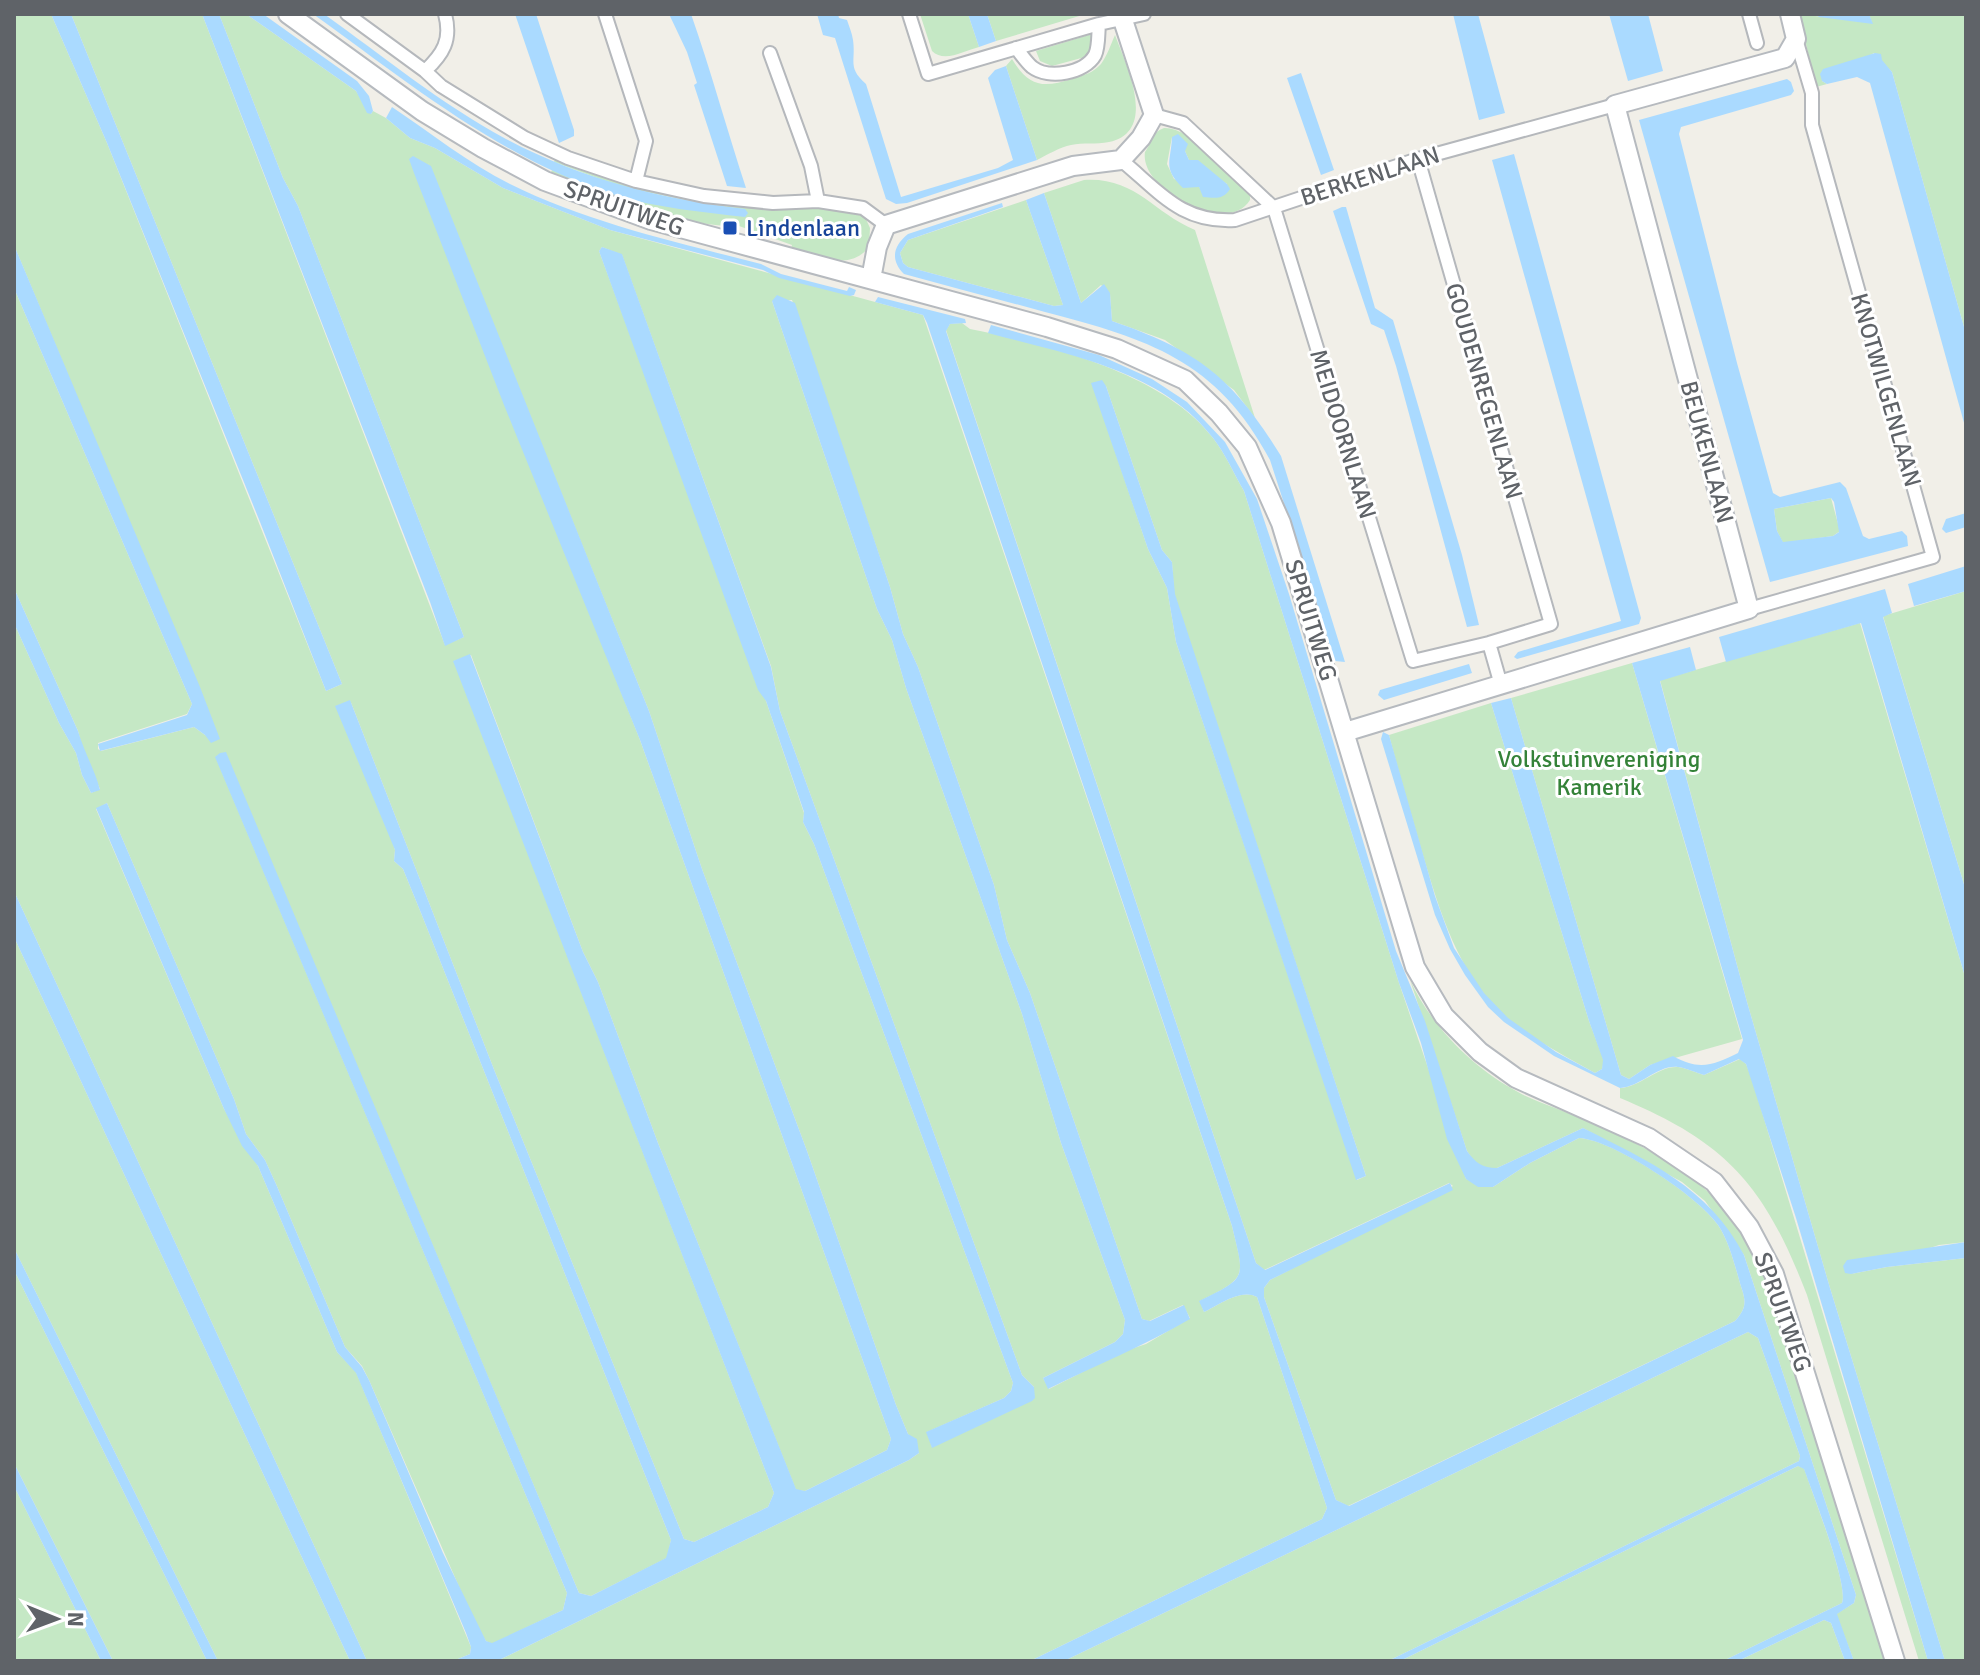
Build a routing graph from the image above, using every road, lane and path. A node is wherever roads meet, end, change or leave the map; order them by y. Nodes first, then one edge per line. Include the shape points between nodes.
1 (288, 14) edge
2 (347, 14) edge
3 (445, 14) edge
4 (605, 14) edge
5 (909, 14) edge
6 (1144, 14) edge
7 (1749, 14) edge
8 (1790, 14) edge
9 (1122, 17) edge
10 (1099, 24) junction
11 (1796, 39) junction
12 (1757, 43) dead end
13 (1016, 48) junction
14 (770, 53) dead end
15 (425, 71) junction
16 (1615, 105) junction
17 (1154, 115) junction
18 (1418, 159) junction
19 (1121, 160) junction
20 (636, 181) junction
21 (818, 201) junction
22 (1274, 208) junction
23 (886, 225) junction
24 (871, 279) junction
25 (1749, 609) junction
26 (1489, 643) junction
27 (1501, 685) junction
28 (1345, 732) junction
29 (1895, 1661) edge

1 - 24 main road, SPRUITWEG via 422,111 545,181 651,220
2 - 15 street
3 - 15 street via 449,28 444,53
4 - 20 street via 646,141
5 - 13 street via 928,74
6 - 9 street
7 - 12 street
8 - 11 main road
9 - 10 street
9 - 17 main road
10 - 13 street
10 - 13 street via 1096,54 1073,71 1034,69
11 - 16 main road via 1785,58
11 - 25 street, KNOTWILGENLAAN via 1812,93 1812,125 1933,557
14 - 21 street via 811,166
15 - 20 street via 525,138
16 - 18 street, BERKENLAAN
16 - 25 main road, BEUKENLAAN
17 - 19 main road via 1133,151
17 - 22 street, BERKENLAAN via 1183,123
18 - 22 street, BERKENLAAN
18 - 26 street, GOUDENREGENLAAN via 1551,624
19 - 22 street via 1199,218 1235,220
19 - 23 main road via 1073,166
20 - 21 street via 704,196
21 - 23 street via 863,208
22 - 26 street, MEIDOORNLAAN via 1413,661
23 - 24 main road
24 - 28 main road, SPRUITWEG via 1117,349 1185,380 1247,447 1281,523
25 - 27 main road
26 - 27 street
27 - 28 main road
28 - 29 main road, SPRUITWEG via 1415,967 1444,1016 1516,1078 1649,1138 1714,1182 1749,1227 1774,1274

